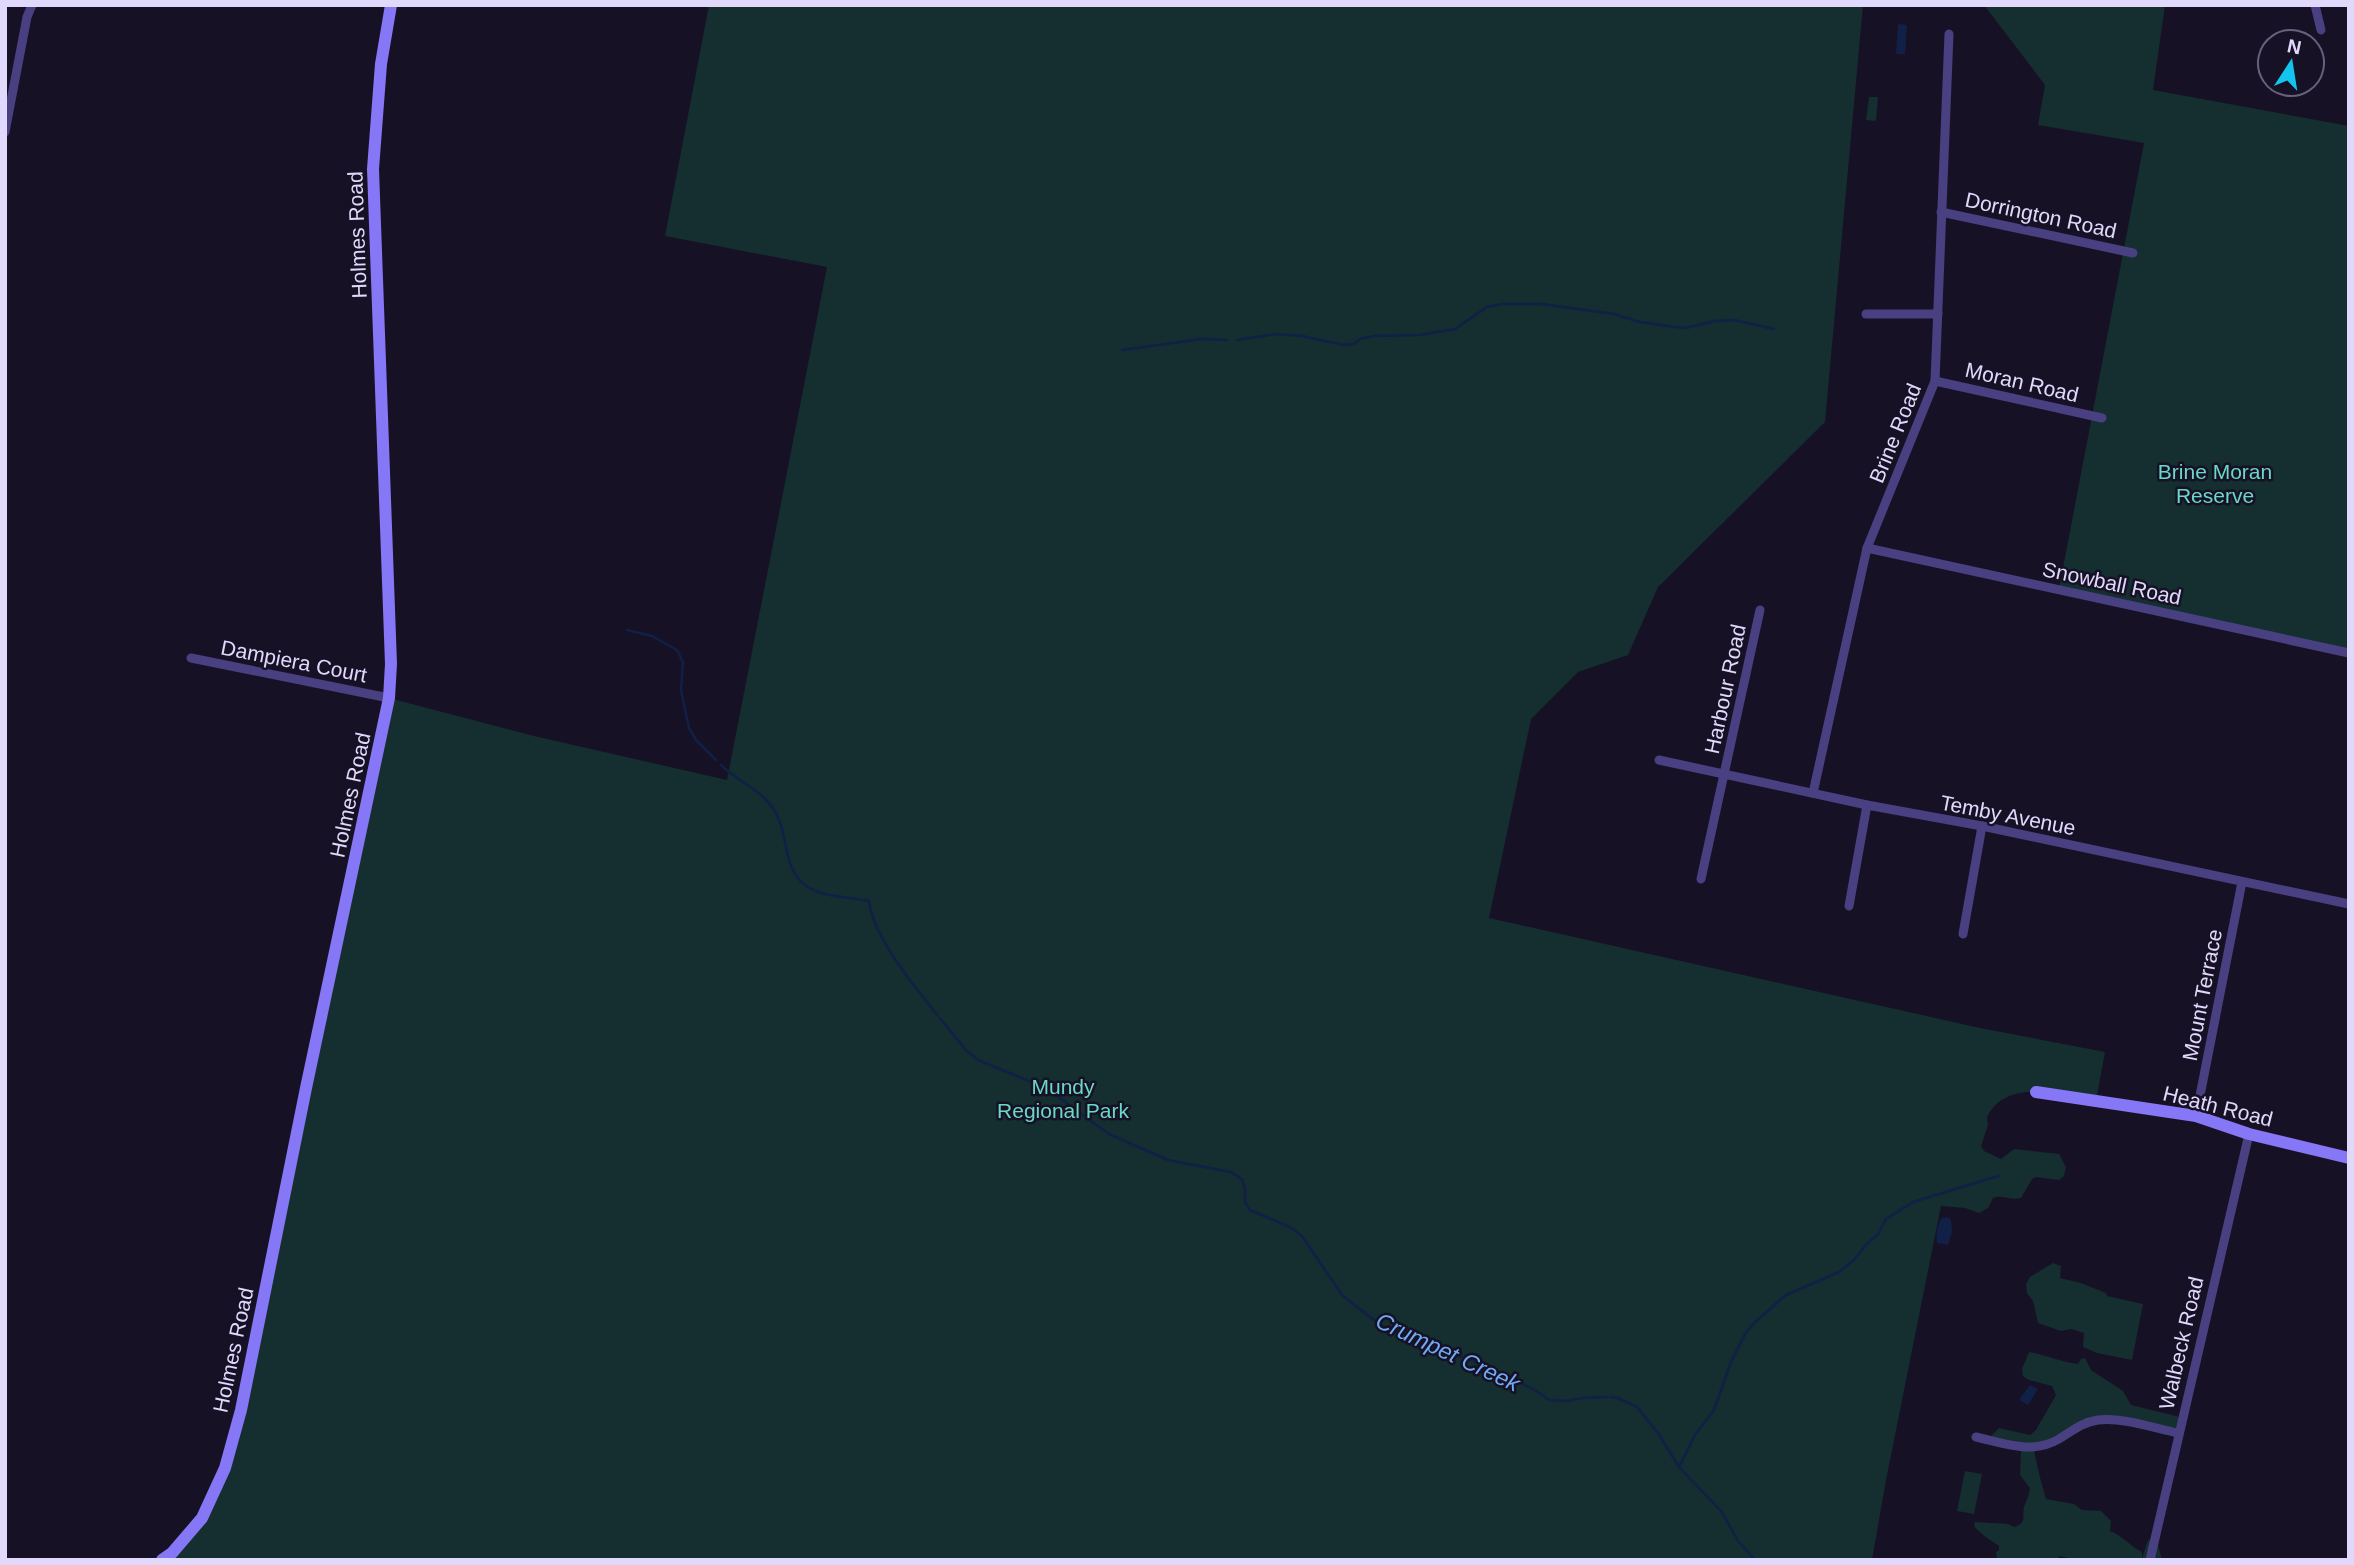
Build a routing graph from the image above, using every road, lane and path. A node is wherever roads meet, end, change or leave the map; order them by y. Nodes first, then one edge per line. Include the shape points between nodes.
1 (32, 5) edge
2 (391, 5) edge
3 (2315, 5) edge
4 (2321, 28) edge
5 (1949, 34) dead end
6 (5, 132) edge
7 (1941, 212) junction
8 (2133, 253) dead end
9 (1866, 314) dead end
10 (1938, 314) junction
11 (1935, 381) junction
12 (2102, 418) dead end
13 (1867, 548) junction
14 (1760, 610) dead end
15 (2349, 653) edge
16 (191, 658) dead end
17 (389, 698) junction
18 (1659, 760) dead end
19 (1724, 775) junction
20 (1813, 793) junction
21 (1867, 805) junction
22 (1982, 826) junction
23 (1701, 879) dead end
24 (2242, 882) junction
25 (2349, 904) edge
26 (1849, 906) dead end
27 (1963, 934) dead end
28 (2036, 1092) dead end
29 (2196, 1116) junction
30 (2249, 1134) junction
31 (2349, 1158) edge
32 (2178, 1433) junction
33 (1976, 1437) dead end
34 (162, 1560) edge
35 (2150, 1560) edge

1 - 6 street
2 - 17 street, Holmes Road via 381,64 373,169
3 - 4 street
5 - 7 street, Brine Road
7 - 8 street, Dorrington Road
7 - 10 street, Brine Road
9 - 10 street
10 - 11 street, Brine Road
11 - 12 street, Moran Road
11 - 13 street, Brine Road
13 - 15 street, Snowball Road
13 - 20 street, Brine Road
14 - 19 street, Harbour Road
16 - 17 street, Dampiera Court
17 - 34 street, Holmes Road via 241,1410 225,1468 202,1518
18 - 19 street, Temby Avenue
19 - 20 street, Temby Avenue
19 - 23 street, Harbour Road
20 - 21 street, Temby Avenue
21 - 22 street, Temby Avenue
21 - 26 street
22 - 24 street, Temby Avenue
22 - 27 street
24 - 25 street, Temby Avenue
24 - 29 street, Mount Terrace
28 - 29 street, Heath Road
29 - 30 street, Heath Road
30 - 31 street, Heath Road
30 - 32 street, Walbeck Road
32 - 33 street via 2098,1420 2035,1448
32 - 35 street, Walbeck Road

